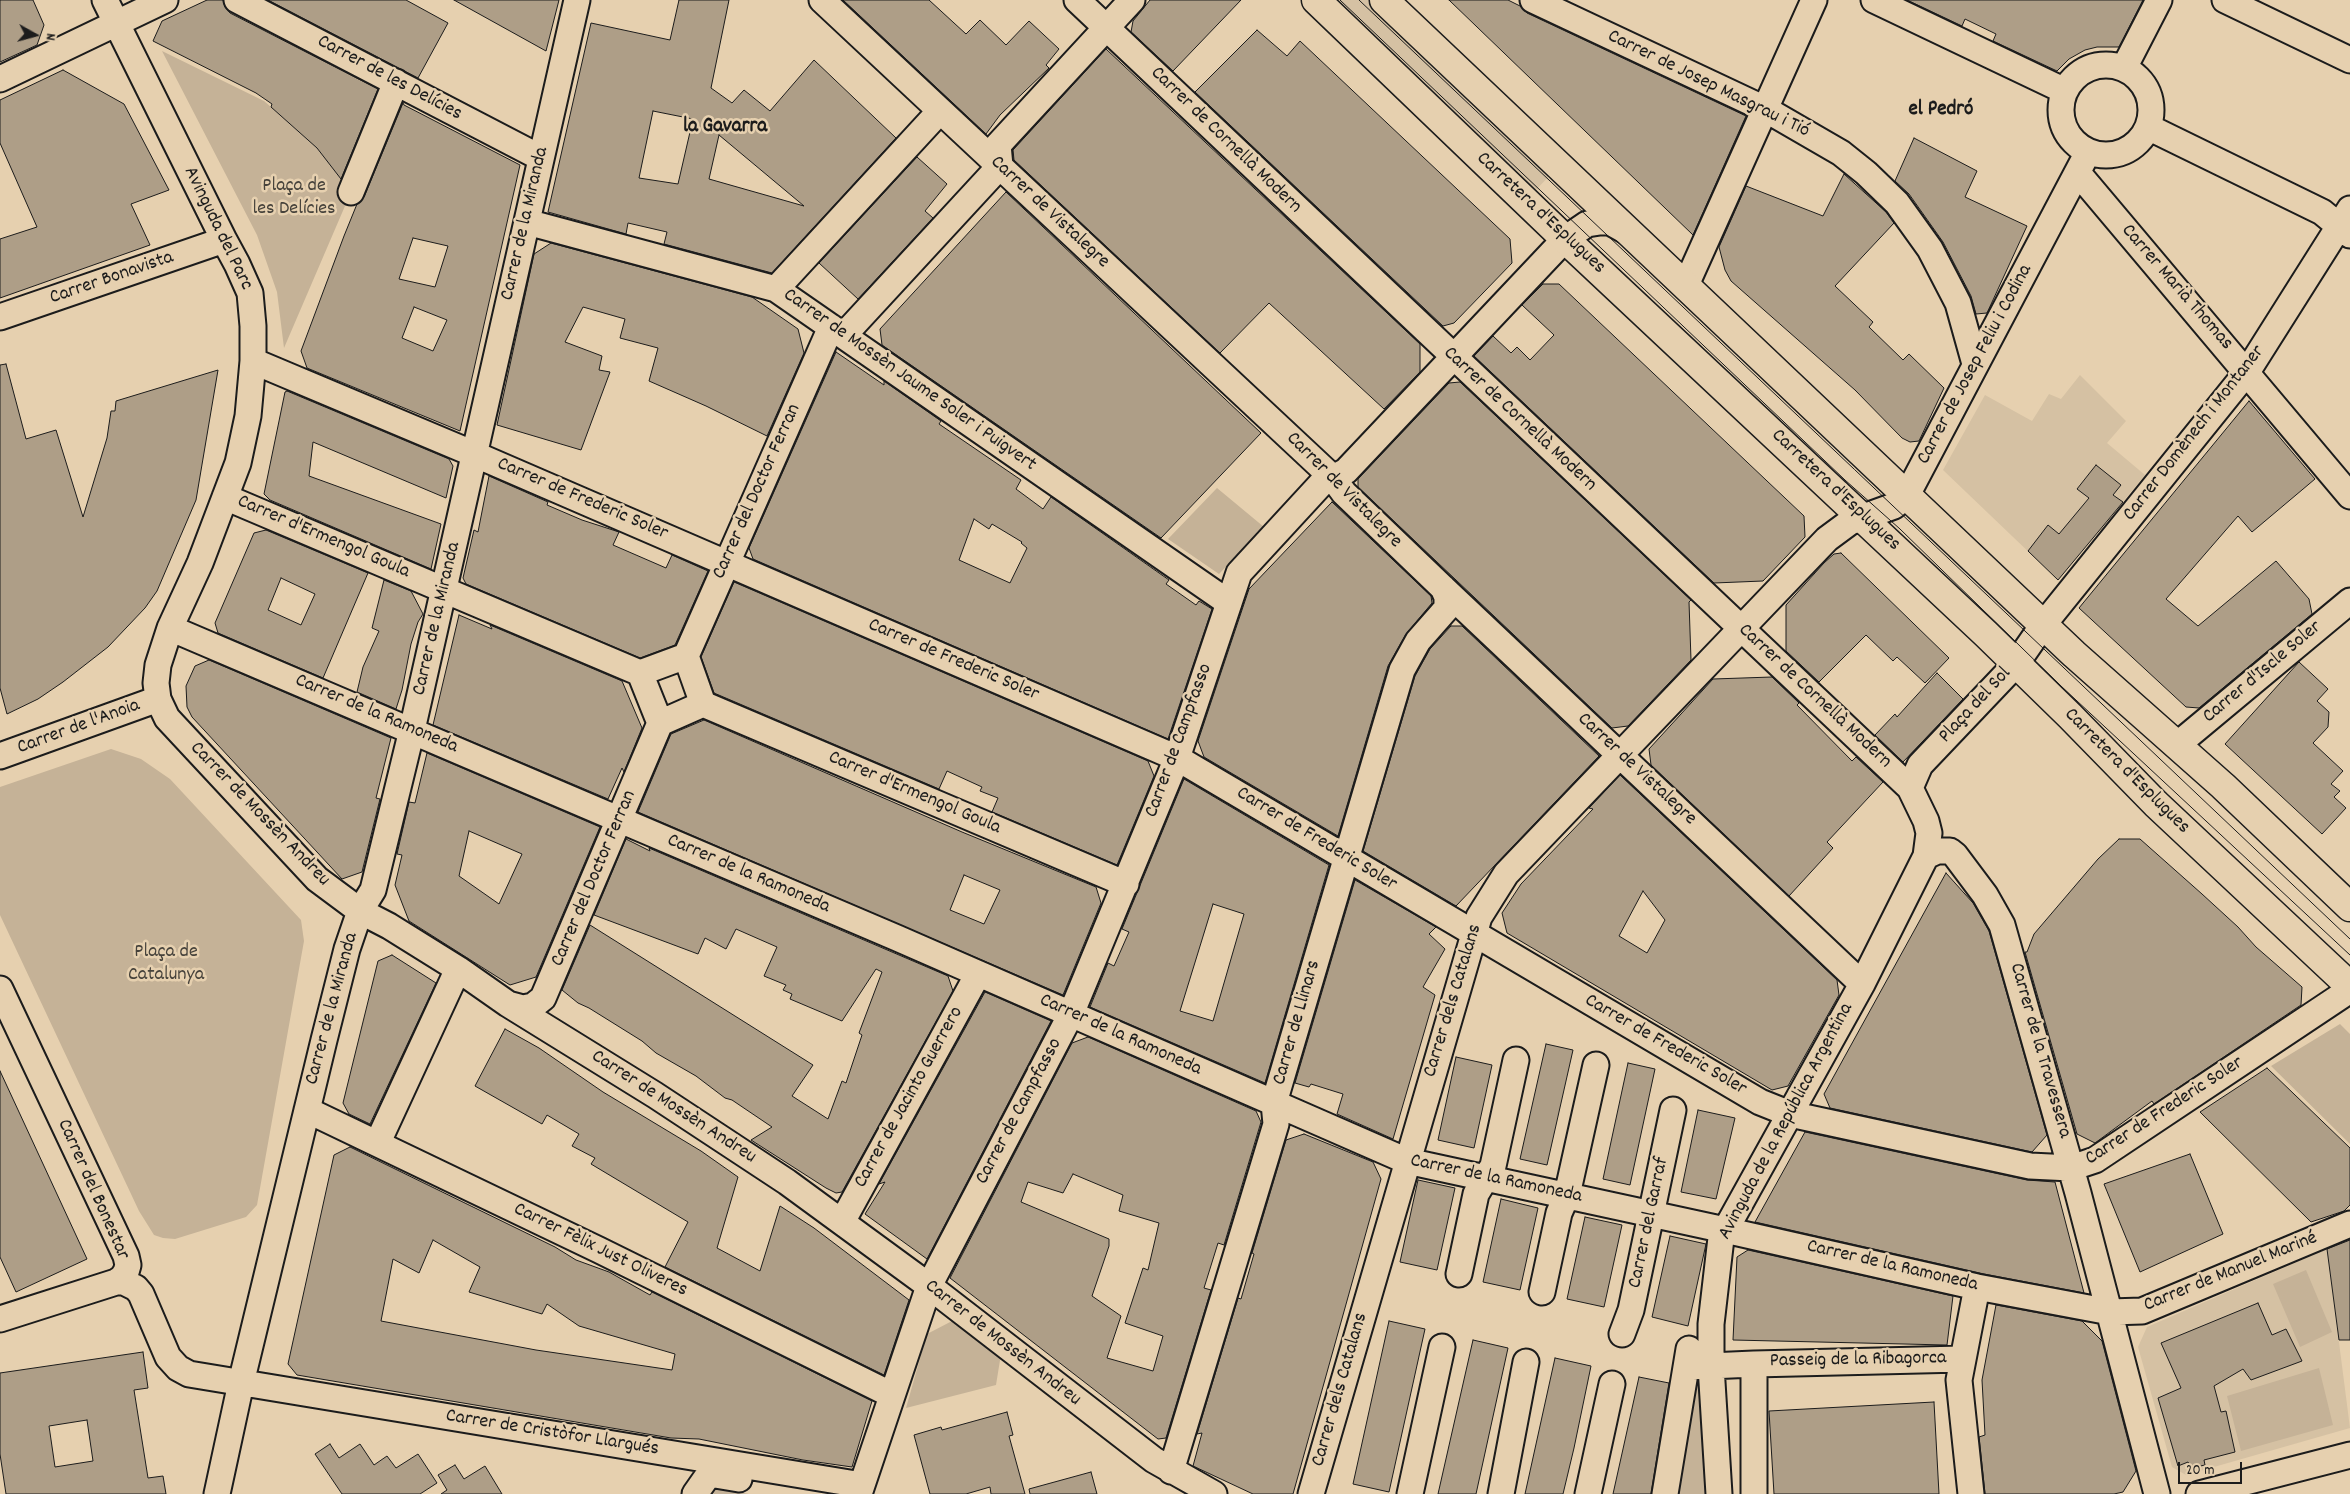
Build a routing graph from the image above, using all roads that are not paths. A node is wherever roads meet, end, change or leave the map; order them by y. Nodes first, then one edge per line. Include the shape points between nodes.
1 (105, 0) edge
2 (165, 0) edge
3 (237, 0) edge
4 (577, 0) edge
5 (822, 0) edge
6 (1077, 0) edge
7 (1132, 0) edge
8 (1316, 0) edge
9 (1384, 0) edge
10 (1533, 0) edge
11 (1814, 0) edge
12 (1874, 0) edge
13 (2159, 0) edge
14 (2225, 0) edge
15 (117, 24) junction
16 (1107, 28) junction
17 (2350, 60) edge
18 (2124, 68) junction
19 (0, 79) edge
20 (396, 82) junction
21 (2066, 91) junction
22 (1765, 109) junction
23 (940, 111) junction
24 (2148, 126) junction
25 (541, 158) junction
26 (2083, 162) junction
27 (1000, 166) junction
28 (351, 192) dead end
29 (527, 222) junction
30 (2347, 223) edge
31 (1628, 232) junction
32 (1565, 239) junction
33 (224, 240) junction
34 (1686, 285) junction
35 (776, 289) junction
36 (0, 317) edge
37 (838, 331) junction
38 (1452, 357) junction
39 (253, 361) junction
40 (1975, 364) junction
41 (2248, 372) junction
42 (474, 454) junction
43 (1333, 478) junction
44 (1906, 495) junction
45 (2350, 496) edge
46 (225, 497) junction
47 (1862, 516) junction
48 (1827, 538) joint
49 (726, 563) junction
50 (1443, 588) junction
51 (444, 589) junction
52 (2350, 601) edge
53 (1229, 603) junction
54 (2044, 625) junction
55 (170, 628) junction
56 (1741, 628) junction
57 (686, 656) junction
58 (2016, 664) junction
59 (640, 673) junction
60 (158, 699) junction
61 (703, 704) junction
62 (660, 723) junction
63 (412, 730) junction
64 (2177, 745) junction
65 (1619, 755) junction
66 (0, 756) edge
67 (1176, 758) junction
68 (1910, 788) junction
69 (619, 820) junction
70 (1926, 856) junction
71 (1346, 858) junction
72 (1126, 884) junction
73 (2350, 907) edge
74 (360, 911) junction
75 (1473, 933) junction
76 (458, 970) junction
77 (978, 974) junction
78 (1862, 984) junction
79 (2350, 986) edge
80 (0, 989) edge
81 (2350, 990) edge
82 (508, 1004) junction
83 (1071, 1014) junction
84 (1516, 1060) dead end
85 (1596, 1064) dead end
86 (1274, 1103) junction
87 (306, 1110) junction
88 (1674, 1110) dead end
89 (1790, 1114) junction
90 (378, 1142) junction
91 (1407, 1161) junction
92 (2071, 1168) junction
93 (1485, 1178) junction
94 (1567, 1196) junction
95 (1651, 1214) junction
96 (842, 1222) junction
97 (2350, 1224) edge
98 (1725, 1230) junction
99 (1459, 1274) dead end
100 (116, 1282) junction
101 (1976, 1287) junction
102 (928, 1288) junction
103 (1542, 1292) dead end
104 (2110, 1312) junction
105 (0, 1319) edge
106 (1622, 1334) dead end
107 (1442, 1348) dead end
108 (1962, 1359) junction
109 (1696, 1361) junction
110 (1526, 1362) dead end
111 (1754, 1364) junction
112 (241, 1383) junction
113 (1612, 1384) dead end
114 (887, 1393) junction
115 (2350, 1455) edge
116 (1171, 1471) junction
117 (849, 1490) edge
118 (701, 1491) edge
119 (216, 1494) edge
120 (1214, 1494) edge
121 (1310, 1494) edge
122 (1410, 1494) edge
123 (1501, 1494) edge
124 (1588, 1494) edge
125 (1665, 1494) edge
126 (1719, 1494) edge
127 (1754, 1494) edge
128 (1971, 1494) edge
129 (2157, 1494) edge
130 (2199, 1494) edge

1 - 15 street, Avinguda del Parc
2 - 15 street
3 - 20 street, Carrer de les Delícies
4 - 25 street, Carrer de la Miranda
5 - 23 street, Carrer de Vistalegre
6 - 16 street, Carrer de Cornellà Modern
7 - 16 street
8 - 32 street, Carretera d'Esplugues
9 - 31 street
10 - 22 street, Carrer de Josep Masgrau i Tió
11 - 22 street
12 - 21 street
13 - 18 street
14 - 17 street
15 - 19 street
15 - 33 street, Avinguda del Parc
16 - 27 street via 998,146
16 - 38 street, Carrer de Cornellà Modern
18 - 21 street via 2106,65 2088,68
18 - 24 street via 2144,85 2150,97 2152,110
20 - 25 street, Carrer de les Delícies
20 - 28 street
21 - 26 street via 2061,109 2062,122
22 - 34 street
22 - 40 street, Carrer de Josep Masgrau i Tió via 1841,153 1897,203 1930,249 1958,303
23 - 27 street, Carrer de Vistalegre
23 - 35 street
24 - 26 street via 2136,145 2125,152
24 - 30 street
25 - 29 street, Carrer de la Miranda
26 - 40 street, Carrer de Josep Feliu i Codina
26 - 41 street, Carrer Marià Thomas
27 - 37 street, Carrer del Doctor Ferran
27 - 43 street, Carrer de Vistalegre
29 - 35 street, Carrer de Mossèn Jaume Soler i Puigvert
29 - 42 street, Carrer de la Miranda
30 - 41 street, Carrer Domènech i Montaner
31 - 32 street, Carrer de Campfasso via 1610,222 1600,222 1587,224
31 - 34 street
32 - 38 street, Carrer de Campfasso
32 - 47 street, Carretera d'Esplugues
33 - 36 street, Carrer Bonavista
33 - 39 street, Avinguda del Parc via 250,294
34 - 44 street
35 - 37 street, Carrer de Mossèn Jaume Soler i Puigvert
37 - 49 street, Carrer del Doctor Ferran
37 - 53 street, Carrer de Mossèn Jaume Soler i Puigvert
38 - 43 street, Carrer de Campfasso via 1346,470
38 - 56 street, Carrer de Cornellà Modern
39 - 42 street, Carrer de Frederic Soler
39 - 46 street, Avinguda del Parc via 248,416 238,463
40 - 44 street, Carrer de Josep Feliu i Codina
41 - 45 street, Carrer Marià Thomas
41 - 54 street, Carrer Domènech i Montaner
42 - 49 street, Carrer de Frederic Soler
42 - 51 street, Carrer de la Miranda
43 - 50 street, Carrer de Vistalegre via 1344,493
43 - 53 street, Carrer de Campfasso via 1321,484 1247,562 1239,573
44 - 47 street, Carrer de Josep Feliu i Codina via 1894,506
44 - 54 street
46 - 51 street, Carrer d'Ermengol Goula
46 - 55 street, Avinguda del Parc
47 - 48 street, Carrer de Josep Feliu i Codina
47 - 58 street, Carretera d'Esplugues
48 - 56 street, Carrer dels Catalans
49 - 57 street, Carrer del Doctor Ferran
49 - 67 street, Carrer de Frederic Soler
50 - 65 street, Carrer de Vistalegre
50 - 71 street, Carrer de Llinars via 1447,608 1418,641 1402,670
51 - 59 street, Carrer d'Ermengol Goula
51 - 63 street, Carrer de la Miranda
52 - 64 street, Carrer d'Iscle Soler
53 - 67 street, Carrer de Campfasso
54 - 58 street, Plaça del Sol
54 - 64 street
55 - 60 street, Avinguda del Parc via 158,665
55 - 63 street, Carrer de la Ramoneda
56 - 65 street, Carrer dels Catalans
56 - 68 street, Carrer de Cornellà Modern
57 - 59 street
57 - 61 street
58 - 68 street, Plaça del Sol via 1920,765
58 - 79 street, Carretera d'Esplugues via 2156,804
59 - 62 street
60 - 66 street, Carrer de l'Anoia
60 - 74 street, Carrer de Mossèn Andreu via 167,718 272,833 316,879
61 - 62 street
61 - 72 street, Carrer d'Ermengol Goula
62 - 69 street, Carrer del Doctor Ferran
63 - 69 street, Carrer de la Ramoneda
63 - 74 street, Carrer de la Miranda via 374,890
64 - 73 street
65 - 75 street, Carrer dels Catalans via 1506,874 1478,917
65 - 78 street, Carrer de Vistalegre
67 - 71 street, Carrer de Frederic Soler
67 - 72 street, Carrer de Campfasso
68 - 70 street, Carrer de Cornellà Modern via 1929,833
69 - 77 street, Carrer de la Ramoneda
69 - 82 street, Carrer del Doctor Ferran via 543,998 523,1008
70 - 78 street, Avinguda de la República Argentina
70 - 92 street, Carrer de la Travessera via 1937,851 1950,851 1955,855 2002,924
71 - 75 street, Carrer de Frederic Soler
71 - 86 street, Carrer de Llinars
72 - 83 street, Carrer de Campfasso
74 - 76 street, Carrer de Mossèn Andreu
74 - 87 street, Carrer de la Miranda
75 - 89 street, Carrer de Frederic Soler via 1760,1102
75 - 91 street, Carrer dels Catalans
76 - 82 street, Carrer de Mossèn Andreu
76 - 90 street
77 - 83 street, Carrer de la Ramoneda
77 - 96 street, Carrer de Jacinto Guerrero
78 - 89 street, Avinguda de la República Argentina
80 - 100 street, Carrer del Bonestar via 126,1256 126,1272
81 - 92 street, Carrer de Frederic Soler via 2095,1160
82 - 96 street, Carrer de Mossèn Andreu via 655,1095 788,1182
83 - 86 street, Carrer de la Ramoneda
83 - 102 street, Carrer de Campfasso
84 - 93 street via 1493,1166
85 - 94 street
86 - 91 street, Carrer de la Ramoneda
86 - 116 street, Carrer de Llinars via 1276,1124
87 - 90 street, Carrer Fèlix Just Oliveres
87 - 112 street, Carrer de la Miranda
88 - 95 street, Carrer del Garraf
89 - 92 street, Carrer de Frederic Soler via 2030,1166
89 - 98 street, Avinguda de la República Argentina
90 - 114 street, Carrer Fèlix Just Oliveres
91 - 93 street, Carrer de la Ramoneda
91 - 121 street, Carrer dels Catalans
92 - 104 street, Carrer de la Travessera
93 - 94 street, Carrer de la Ramoneda
93 - 99 street via 1476,1194
94 - 95 street, Carrer de la Ramoneda
94 - 103 street via 1559,1213
95 - 98 street, Carrer de la Ramoneda
95 - 106 street, Carrer del Garraf via 1631,1310
96 - 102 street, Carrer de Mossèn Andreu
97 - 104 street, Carrer de Manuel Mariné via 2142,1311
98 - 101 street, Carrer de la Ramoneda
98 - 109 street, Avinguda de la República Argentina via 1719,1246 1712,1314
100 - 105 street
100 - 112 street, Carrer del Bonestar via 136,1288 168,1357 178,1368 198,1376
101 - 104 street, Carrer de la Ramoneda
101 - 108 street
102 - 114 street, Carrer de Campfasso
102 - 116 street, Carrer de Mossèn Andreu
104 - 129 street, Carrer de la Travessera
107 - 122 street
108 - 111 street, Passeig de la Ribagorca
108 - 128 street via 1959,1380
109 - 111 street, Passeig de la Ribagorca
109 - 125 street
109 - 126 street, Avinguda de la República Argentina
110 - 123 street
111 - 127 street
112 - 117 street, Carrer de Cristòfor Llargués
112 - 119 street, Carrer de la Miranda
113 - 124 street
114 - 117 street
115 - 130 street
116 - 120 street, Carrer de Mossèn Andreu
117 - 118 street via 709,1474

